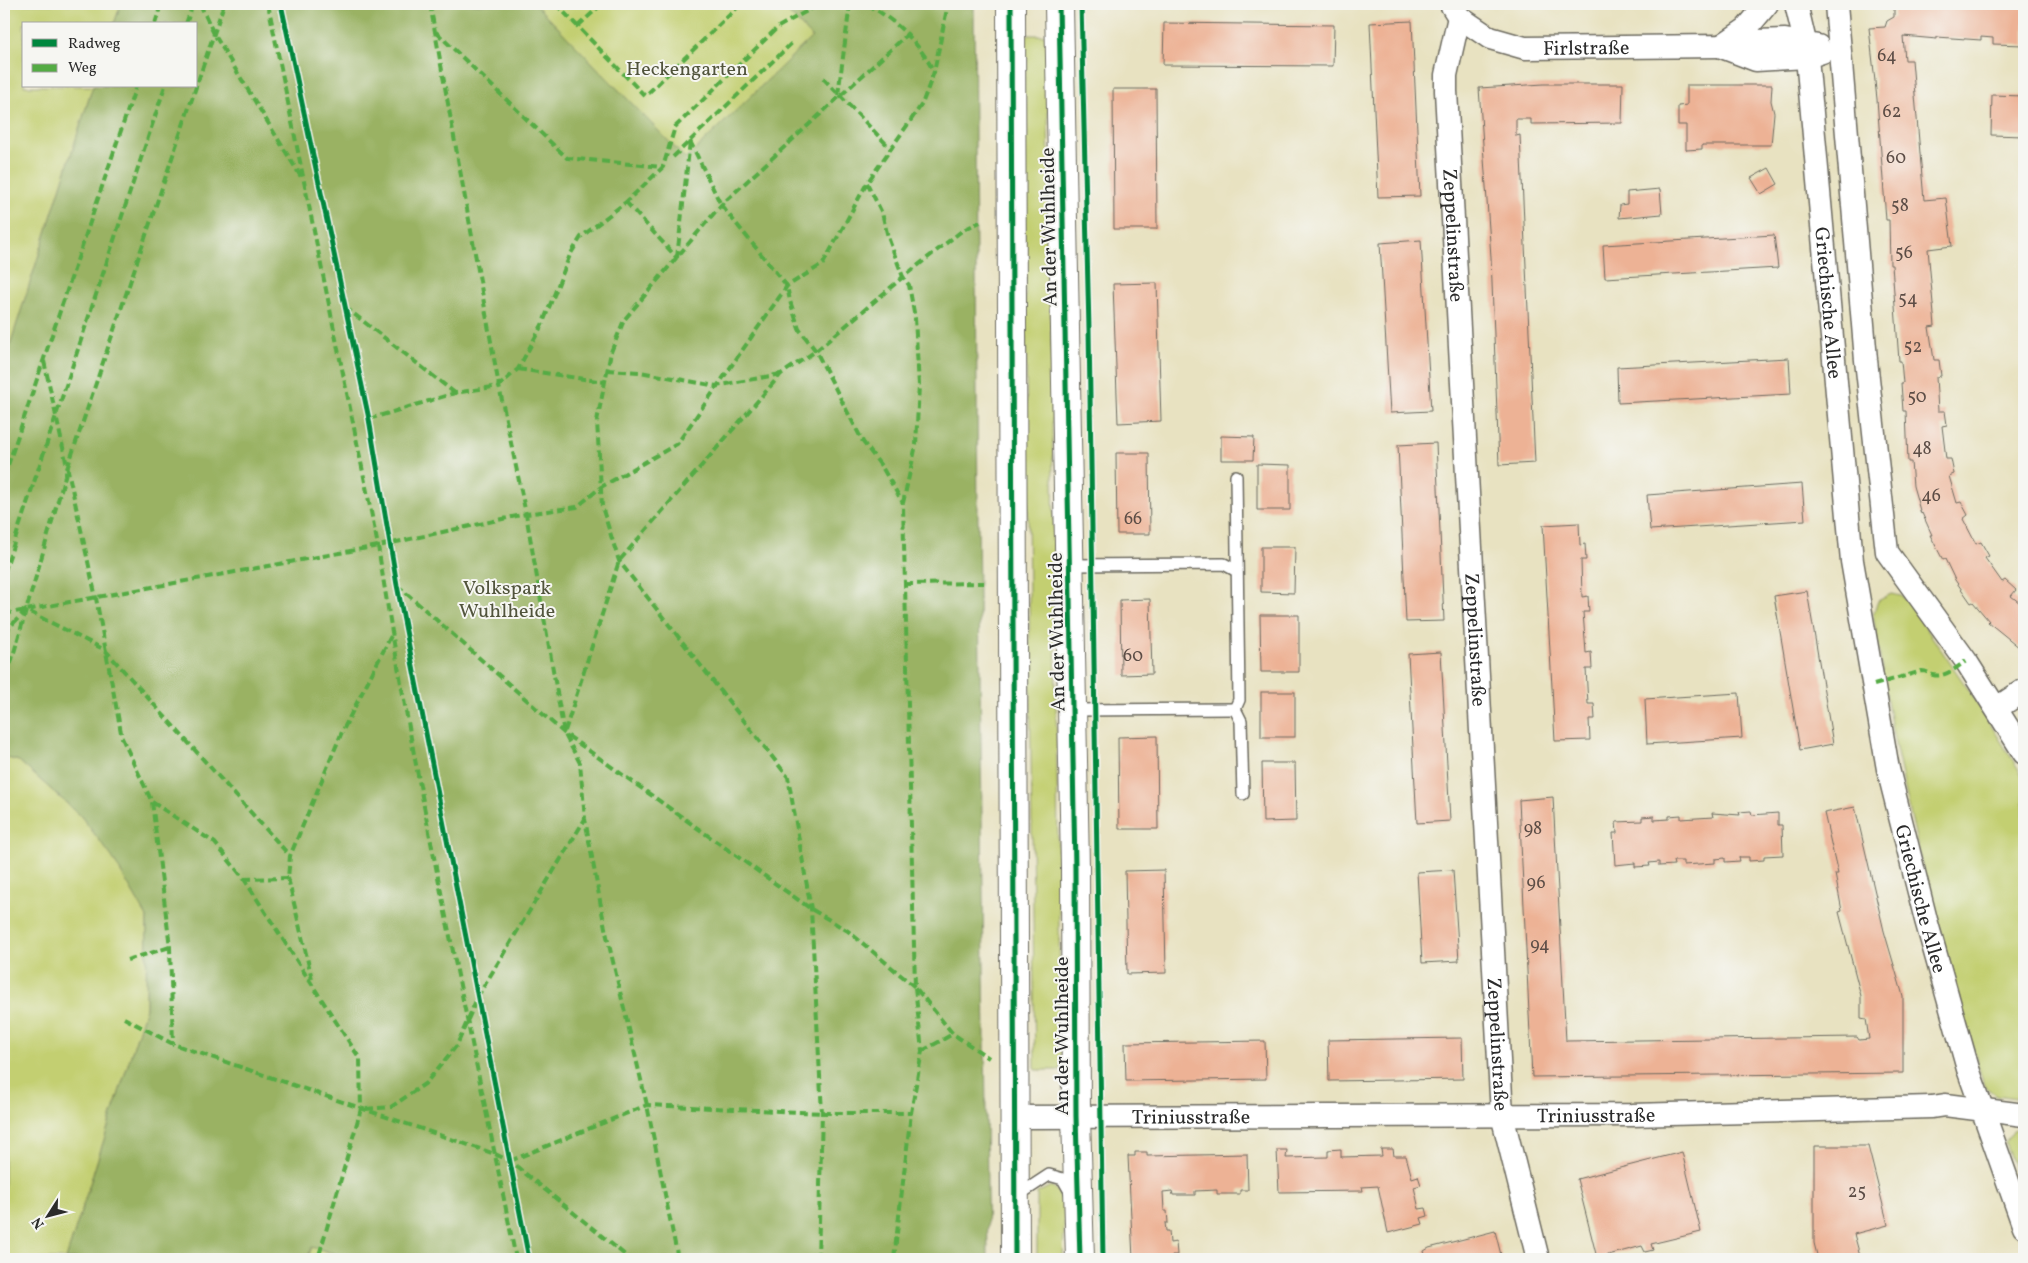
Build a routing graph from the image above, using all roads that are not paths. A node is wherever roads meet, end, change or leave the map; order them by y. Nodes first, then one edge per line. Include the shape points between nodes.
1 (1011, 4) edge
2 (1059, 4) edge
3 (1767, 4) edge
4 (1796, 4) edge
5 (1836, 4) edge
6 (1457, 8) edge
7 (1721, 46) junction
8 (1839, 48) junction
9 (1807, 51) junction
10 (1236, 476) dead end
11 (1887, 552) junction
12 (1852, 561) junction
13 (1069, 565) junction
14 (1236, 570) junction
15 (2024, 690) edge
16 (1997, 708) junction
17 (1235, 709) junction
18 (1073, 710) junction
19 (2024, 753) edge
20 (1243, 794) dead end
21 (1982, 1110) junction
22 (1502, 1115) junction
23 (2024, 1115) edge
24 (1076, 1116) junction
25 (1016, 1117) junction
26 (1014, 1199) junction
27 (1078, 1205) junction
28 (2024, 1226) edge
29 (1015, 1259) edge
30 (1080, 1259) edge
31 (1538, 1259) edge

1 - 25 main road, An der Wuhlheide
2 - 13 main road, An der Wuhlheide
3 - 7 street via 1746,29
4 - 9 street, Griechische Allee
5 - 8 street, Griechische Allee
6 - 7 street, Firlstraße via 1490,38 1525,48
6 - 22 street, Zeppelinstraße via 1446,91
7 - 9 street, Firlstraße via 1785,40
8 - 9 street, Firlstraße
8 - 11 street, Griechische Allee via 1866,360
9 - 12 street, Griechische Allee
10 - 14 lane
11 - 12 street
11 - 16 street via 1941,624
12 - 21 street, Griechische Allee via 1888,769 1926,920
13 - 14 lane, An der Wuhlheide via 1224,564
13 - 18 main road, An der Wuhlheide
14 - 17 lane via 1239,700
15 - 16 street
16 - 19 street
17 - 18 lane, An der Wuhlheide
17 - 20 lane via 1241,721
18 - 24 main road, An der Wuhlheide
21 - 22 street, Triniusstraße via 1945,1105 1632,1115
21 - 23 street, Triniusstraße
21 - 28 street, Griechische Allee
22 - 24 street, Triniusstraße
22 - 31 street, Zeppelinstraße
24 - 25 street, Triniusstraße
24 - 27 main road, An der Wuhlheide
25 - 26 main road, An der Wuhlheide
26 - 27 lane via 1049,1175 1063,1179
26 - 29 main road, An der Wuhlheide
27 - 30 main road, An der Wuhlheide

